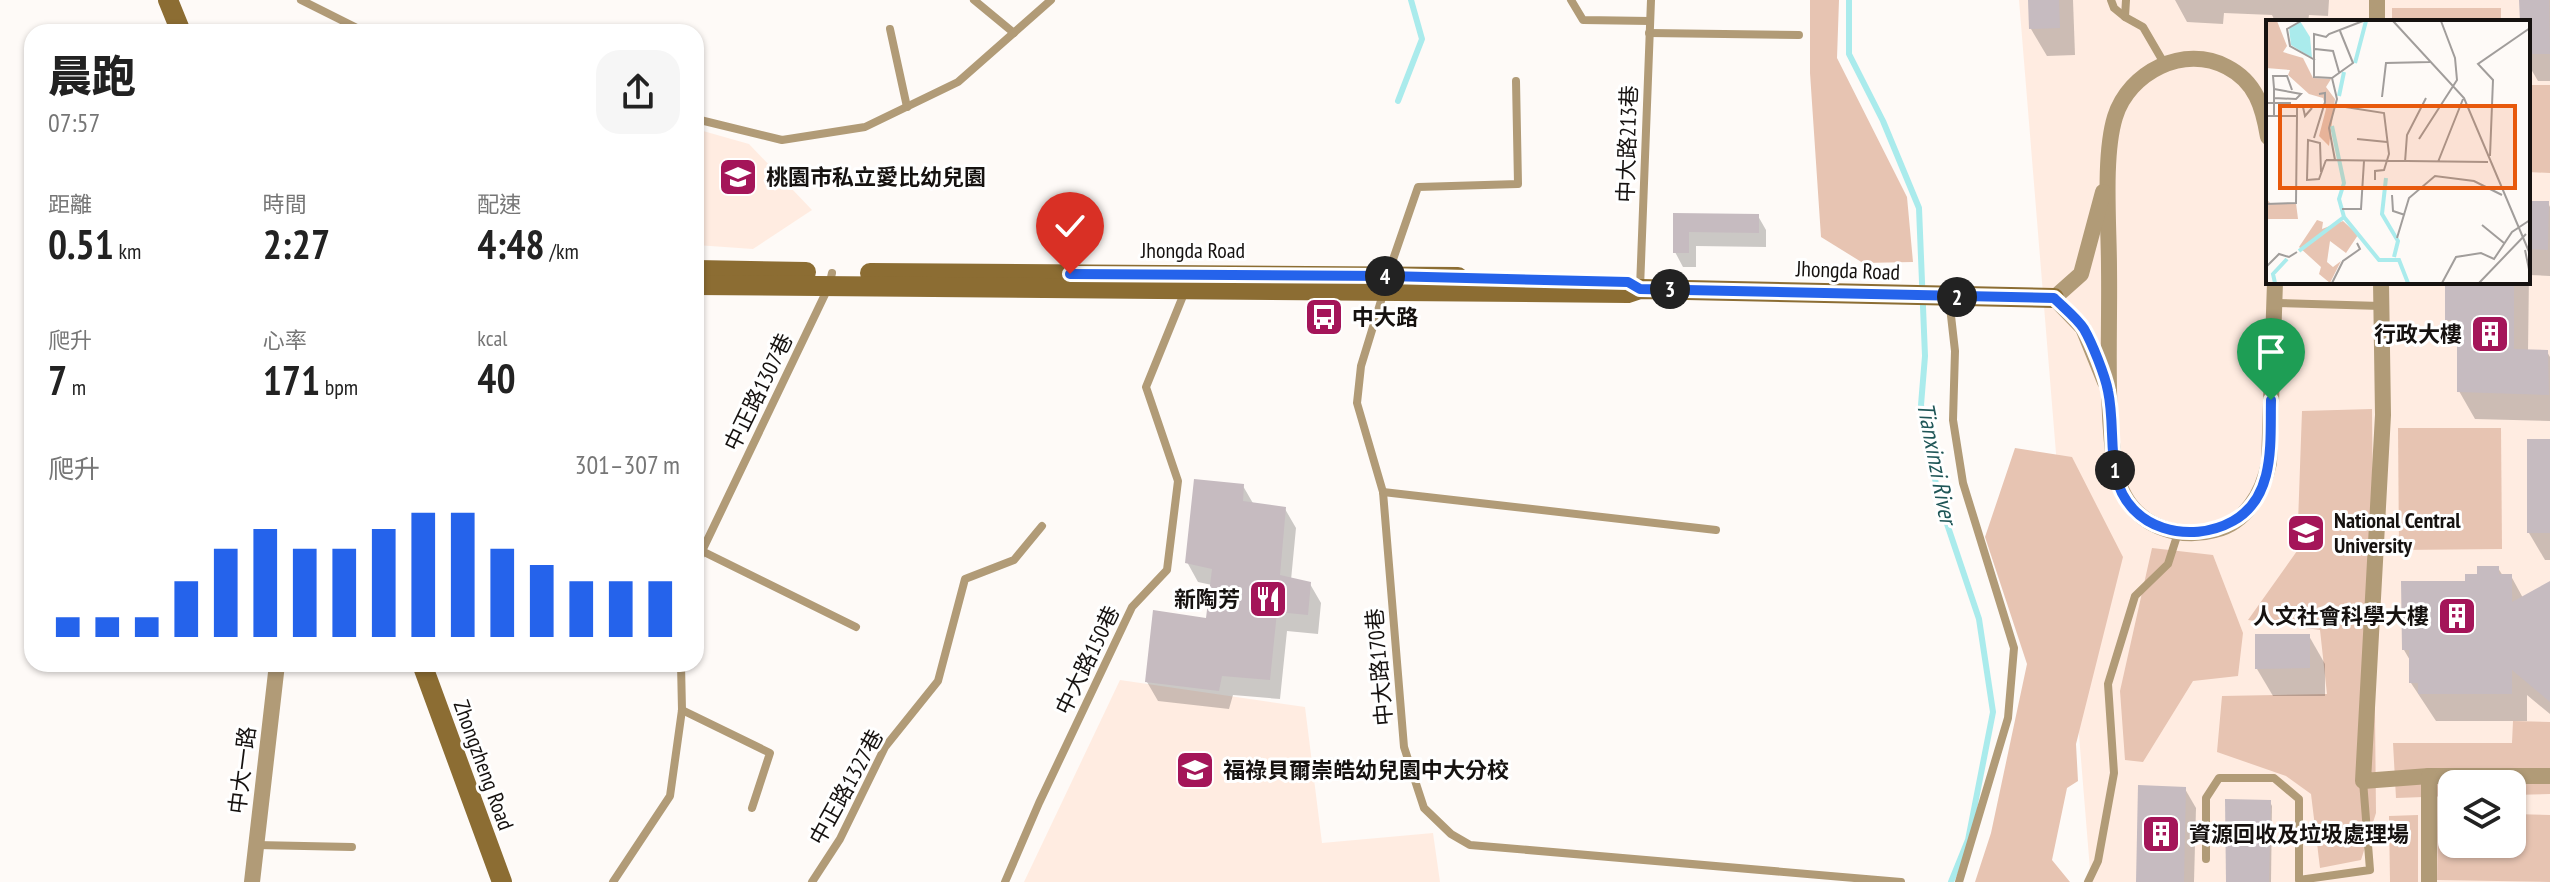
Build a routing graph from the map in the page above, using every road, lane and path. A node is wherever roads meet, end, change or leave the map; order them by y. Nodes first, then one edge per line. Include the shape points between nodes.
1 (168, 0) edge
2 (301, 0) edge
3 (974, 0) edge
4 (1051, 0) edge
5 (1571, 0) edge
6 (1651, 0) edge
7 (2111, 0) edge
8 (2126, 0) edge
9 (2125, 17) junction
10 (1650, 21) junction
11 (178, 24) edge
12 (349, 24) edge
13 (890, 29) dead end
14 (1014, 33) junction
15 (1649, 33) junction
16 (1799, 35) dead end
17 (2164, 63) junction
18 (1516, 81) dead end
19 (907, 107) junction
20 (704, 121) edge
21 (2266, 126) edge
22 (2108, 171) junction
23 (704, 271) edge
24 (831, 280) junction
25 (1187, 283) junction
26 (1386, 283) junction
27 (2275, 284) edge
28 (2381, 284) edge
29 (704, 285) edge
30 (1640, 289) junction
31 (1944, 297) junction
32 (2054, 298) junction
33 (2274, 303) junction
34 (2381, 306) junction
35 (2108, 390) junction
36 (1383, 492) junction
37 (1042, 526) dead end
38 (1716, 530) dead end
39 (2178, 533) junction
40 (704, 547) edge
41 (704, 552) edge
42 (856, 627) dead end
43 (276, 672) edge
44 (425, 672) edge
45 (681, 672) edge
46 (682, 710) junction
47 (2429, 776) junction
48 (2550, 776) edge
49 (2363, 781) junction
50 (752, 808) dead end
51 (255, 845) junction
52 (352, 847) dead end
53 (2206, 859) dead end
54 (252, 882) edge
55 (502, 882) edge
56 (613, 882) edge
57 (812, 882) edge
58 (1005, 882) edge
59 (1901, 882) edge
60 (1959, 882) edge
61 (2088, 882) edge
62 (2429, 882) edge

1 - 11 street
2 - 12 lane
3 - 14 lane
4 - 14 lane
5 - 10 lane via 1583,20
6 - 10 lane, 中大路213巷
7 - 9 lane
8 - 9 lane
9 - 17 lane via 2143,27
10 - 15 lane, 中大路213巷
13 - 19 lane
14 - 19 lane via 958,82
15 - 16 lane
15 - 30 lane, 中大路213巷
17 - 21 street via 2200,59 2227,67 2262,103
17 - 22 street via 2127,90 2114,118
18 - 26 lane, 中大路170巷 via 1518,184 1418,187
19 - 20 lane via 865,127 782,140
22 - 32 street via 2081,274
22 - 35 street
23 - 24 street
24 - 25 street, Jhongda Road
24 - 29 street
24 - 40 lane, 中正路1307巷
25 - 26 street, Jhongda Road
25 - 58 lane, 中大路150巷 via 1146,387 1178,481 1167,570 1132,607
26 - 30 street, Jhongda Road via 1628,293
26 - 36 lane, 中大路170巷 via 1361,366 1357,403
27 - 33 street
28 - 34 street
30 - 31 street, Jhongda Road
31 - 32 street, Jhongda Road
31 - 60 lane via 1955,351 1953,420 1963,483 2014,648 2008,718
32 - 35 street via 2083,328
33 - 34 lane
33 - 39 street via 2265,482 2240,517 2217,530
34 - 49 street via 2383,415
35 - 39 street via 2116,479 2131,506 2152,524
36 - 38 lane
36 - 59 lane, 中大路170巷 via 1404,747 1424,808 1451,834 1470,845
37 - 57 lane, 中正路1327巷 via 1014,560 965,579 938,681 885,747 840,839
39 - 61 lane via 2168,564 2135,596 2108,684 2114,773 2098,861
41 - 42 lane
43 - 51 street, 中大一路
44 - 55 street, Zhongzheng Road
45 - 46 lane
46 - 50 lane via 770,753
46 - 56 lane via 670,796
47 - 48 street
47 - 49 street
47 - 62 street
49 - 53 lane via 2370,870 2299,880 2299,799 2274,778 2219,778 2206,798
51 - 52 lane
51 - 54 street, 中大一路

